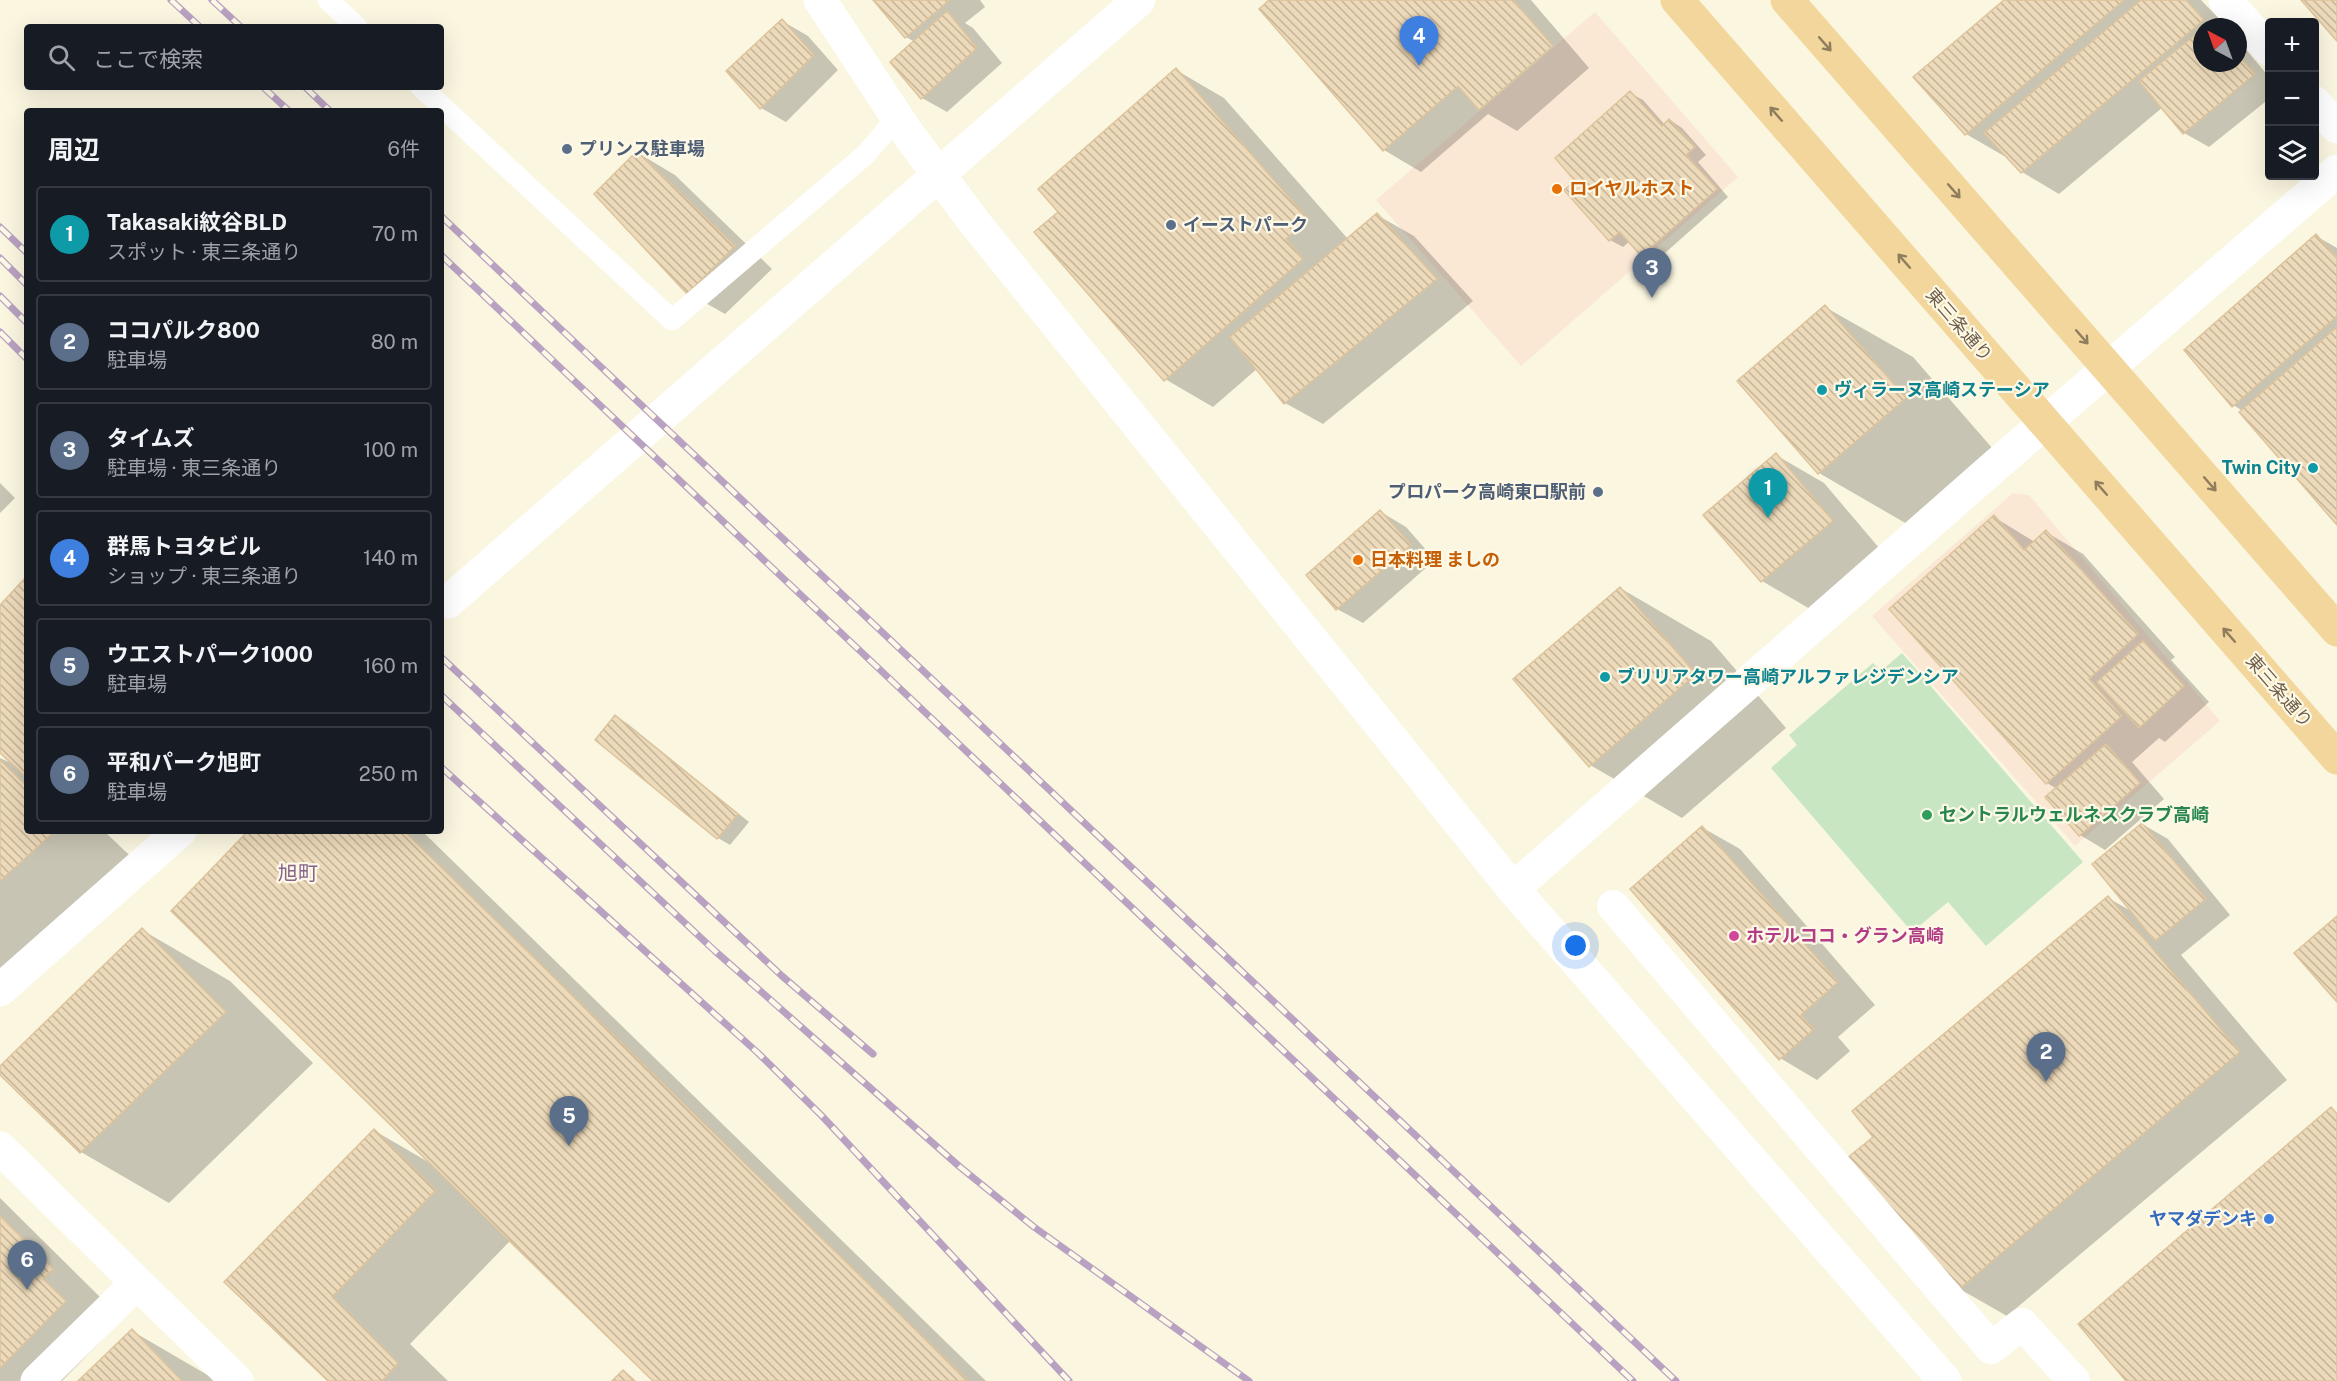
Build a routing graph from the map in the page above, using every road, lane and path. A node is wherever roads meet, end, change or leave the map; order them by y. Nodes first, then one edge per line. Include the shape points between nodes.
1 (328, 0) edge
2 (820, 0) edge
3 (1139, 0) edge
4 (1677, 0) edge
5 (1787, 0) edge
6 (2225, 0) edge
7 (354, 24) edge
8 (2265, 44) edge
9 (424, 90) edge
10 (2319, 107) edge
11 (444, 108) edge
12 (444, 108) edge
13 (897, 118) junction
14 (2337, 127) edge
15 (2337, 171) edge
16 (939, 175) junction
17 (2109, 368) junction
18 (2045, 424) junction
19 (448, 602) dead end
20 (2337, 630) edge
21 (2337, 758) edge
22 (177, 834) edge
23 (1513, 889) junction
24 (1613, 906) dead end
25 (0, 990) edge
26 (0, 1148) edge
27 (137, 1283) junction
28 (37, 1381) edge
29 (237, 1381) edge
30 (1945, 1381) edge
31 (2074, 1381) edge

1 - 7 lane
2 - 13 street
3 - 16 street
18 -> 4 highway, 東三条通り
5 -> 17 highway
6 - 8 street
9 - 11 lane
10 - 14 street
12 - 13 lane via 672,320 865,155
13 - 16 street
15 - 17 street
16 - 19 street
16 - 23 street
17 - 18 street
17 -> 20 highway
21 -> 18 highway, 東三条通り
18 - 23 street
22 - 25 street
23 - 30 street
24 - 31 street via 1991,1348 2022,1323
26 - 27 street
27 - 28 street
27 - 29 street

